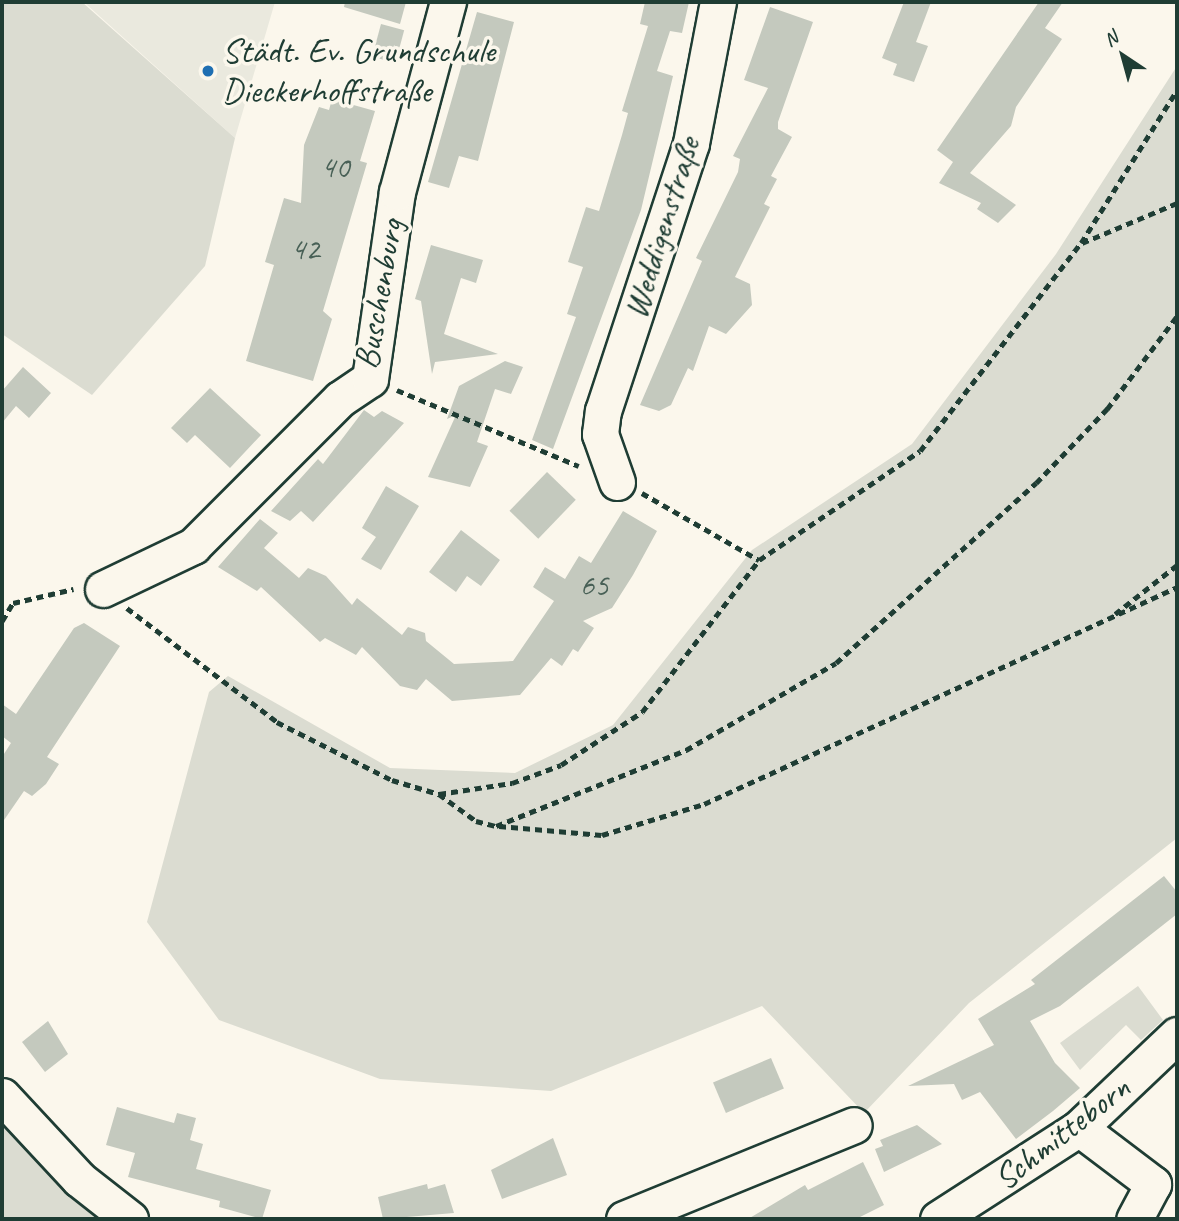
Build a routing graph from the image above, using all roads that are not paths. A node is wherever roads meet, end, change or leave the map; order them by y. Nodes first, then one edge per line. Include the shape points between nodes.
1 (448, 2) edge
2 (718, 2) edge
3 (611, 467) road end
4 (103, 589) road end
5 (1177, 1035) edge
6 (2, 1096) edge
7 (854, 1125) dead end
8 (1079, 1128) junction
9 (130, 1219) edge
10 (624, 1219) edge
11 (938, 1219) edge
12 (1134, 1219) edge

1 - 4 street, Buschenburg via 397,192 370,379 340,399 192,546
2 - 3 street, Weddigenstraße via 691,143 603,411
5 - 8 street, Schmitteborn
6 - 9 street via 79,1179
7 - 10 street
8 - 11 street, Schmitteborn
8 - 12 street via 1153,1184

